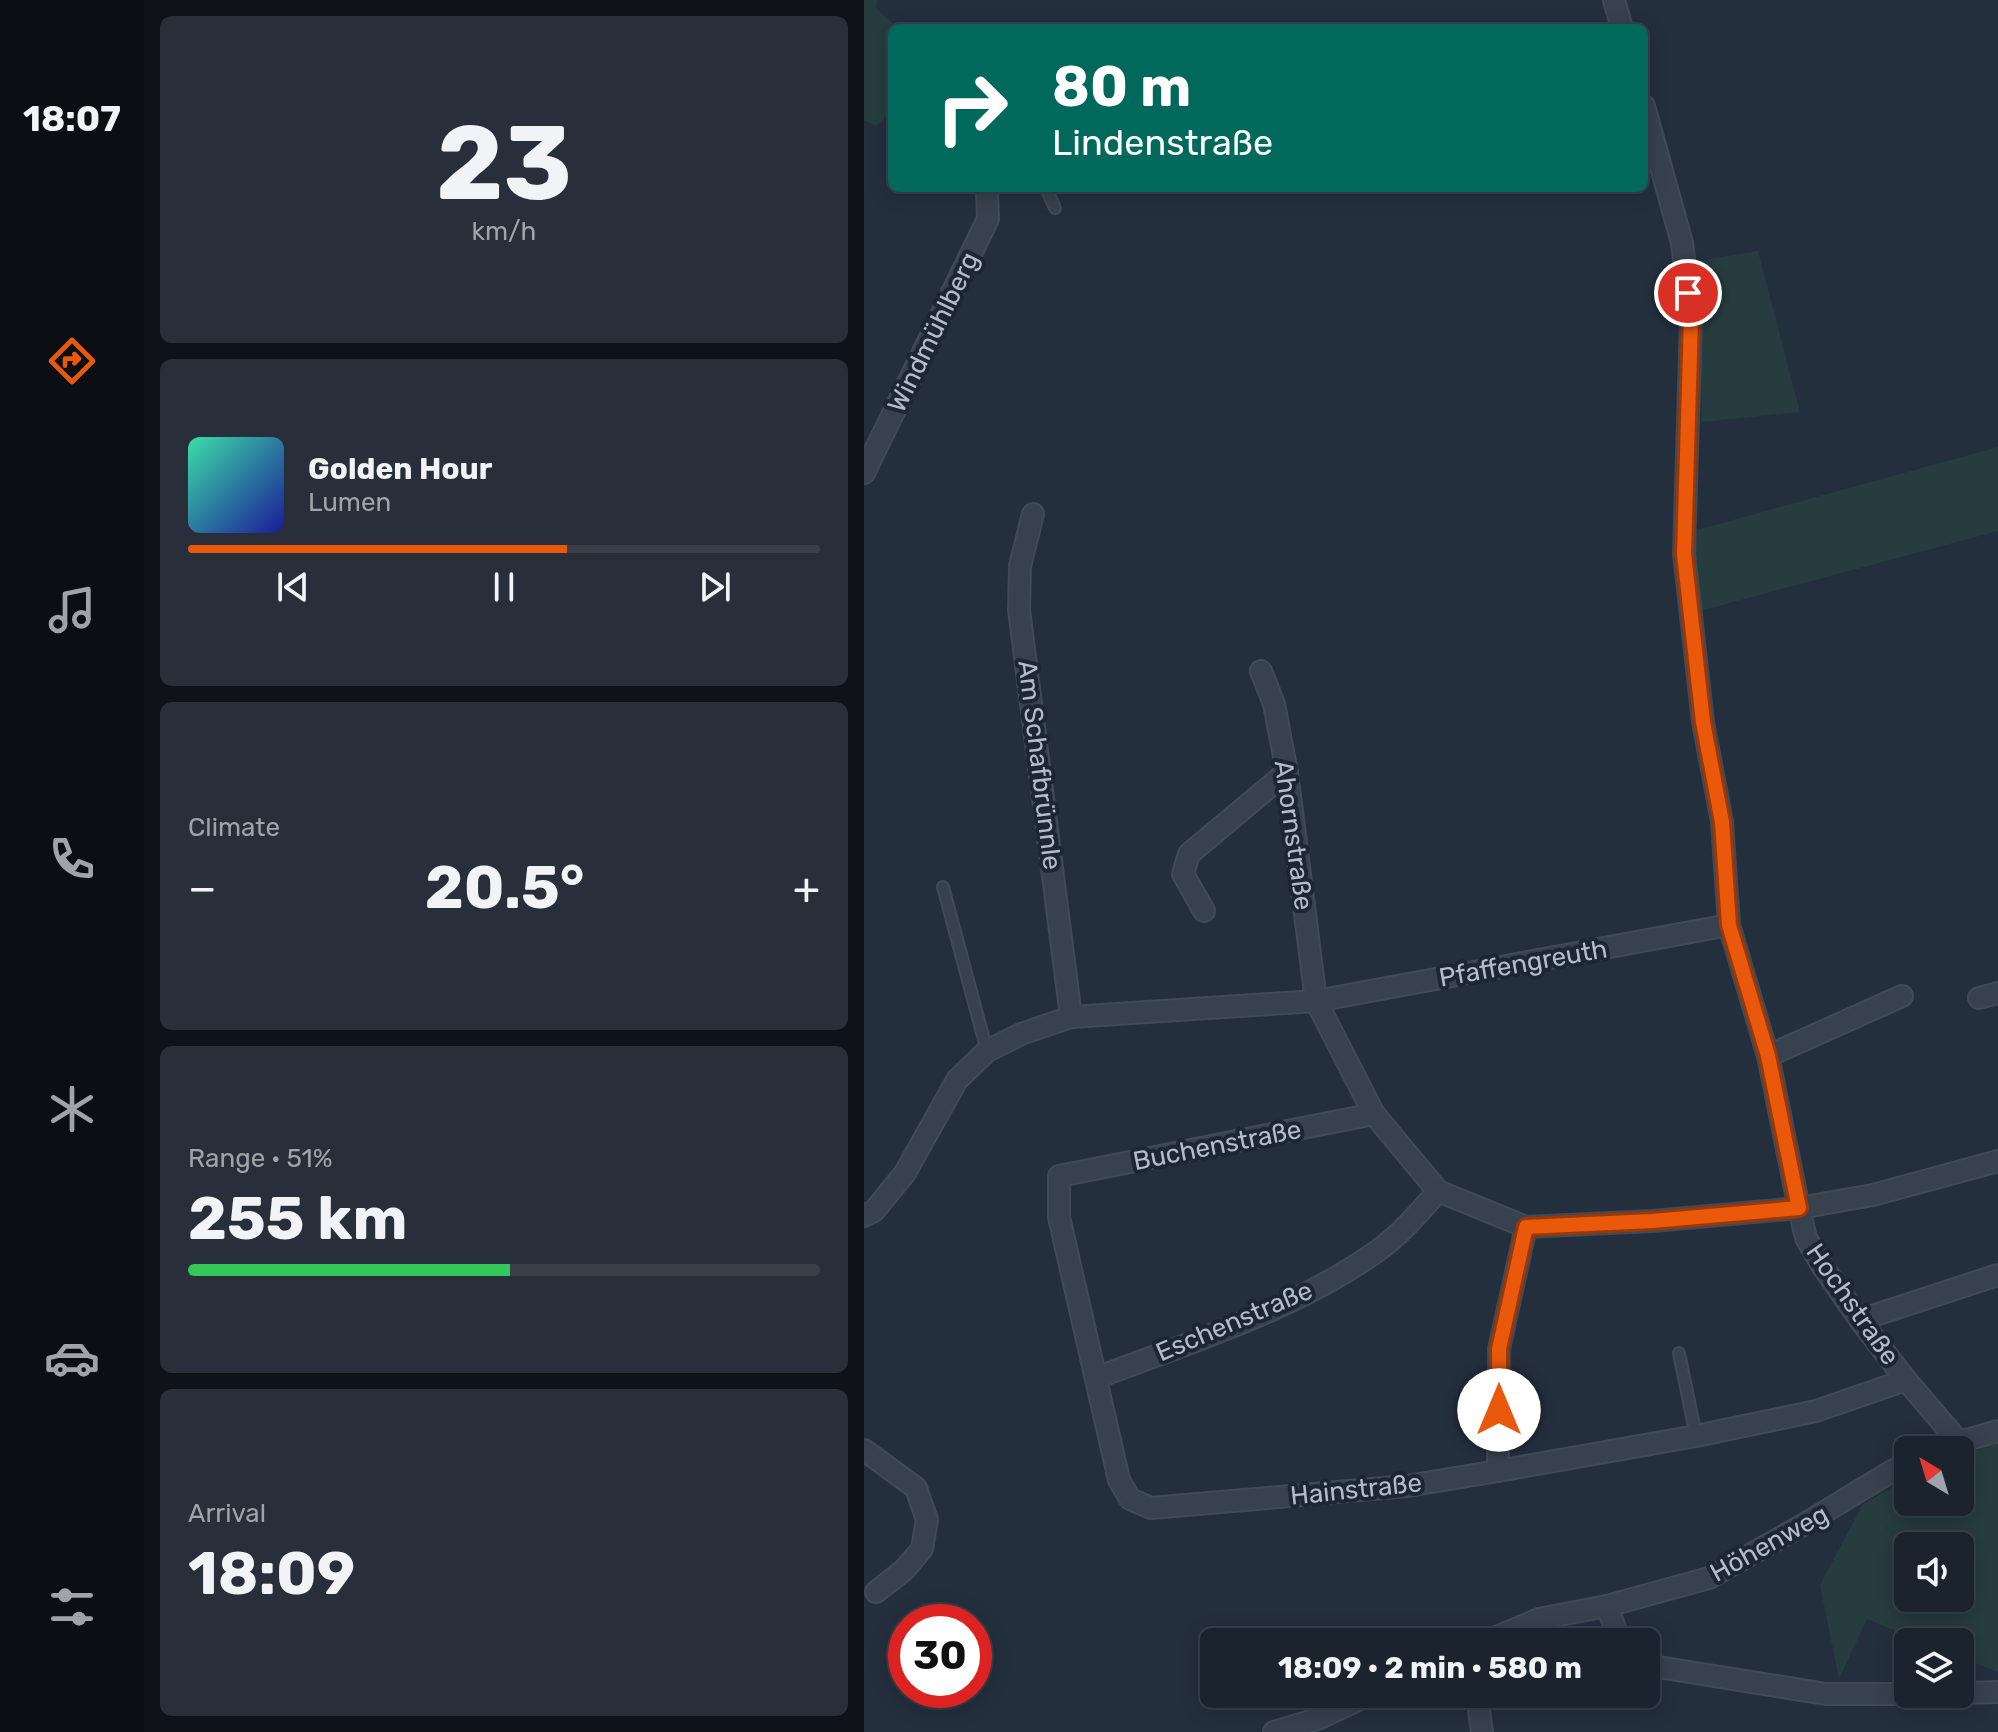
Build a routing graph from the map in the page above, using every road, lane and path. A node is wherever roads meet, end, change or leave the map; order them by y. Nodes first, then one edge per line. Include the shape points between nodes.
1 (1614, 0) edge
2 (1621, 24) edge
3 (1648, 120) edge
4 (987, 192) edge
5 (1048, 192) edge
6 (1055, 208) dead end
7 (864, 473) edge
8 (1033, 514) dead end
9 (1261, 671) dead end
10 (1287, 772) junction
11 (943, 887) dead end
12 (1204, 911) dead end
13 (1729, 925) junction
14 (1902, 996) dead end
15 (1316, 1001) junction
16 (1071, 1017) junction
17 (987, 1051) junction
18 (1768, 1056) junction
19 (1374, 1114) junction
20 (1998, 1161) edge
21 (1059, 1176) joint
22 (1438, 1191) junction
23 (1799, 1208) junction
24 (864, 1216) edge
25 (1526, 1227) junction
26 (1998, 1275) edge
27 (1860, 1320) junction
28 (1679, 1353) dead end
29 (1096, 1378) junction
30 (1906, 1380) junction
31 (1998, 1431) edge
32 (1696, 1436) junction
33 (1943, 1436) edge
34 (1974, 1438) edge
35 (864, 1450) edge
36 (1894, 1470) edge
37 (1498, 1471) junction
38 (876, 1592) dead end
39 (1607, 1606) junction
40 (1518, 1628) edge
41 (1615, 1628) edge
42 (1660, 1667) edge
43 (1998, 1692) edge
44 (1974, 1693) edge
45 (1894, 1694) edge
46 (1341, 1708) edge
47 (1479, 1708) edge
48 (1274, 1732) edge
49 (1482, 1732) edge

1 - 2 street
3 - 13 street, Hochstraße via 1682,243 1691,319 1684,554 1703,722 1722,822
4 - 7 street, Windmühlberg via 988,219
5 - 6 lane
8 - 16 street, Am Schafbrünnle via 1020,566 1019,610
9 - 10 street, Ahornstraße via 1274,704
10 - 12 street via 1189,854 1183,874
10 - 15 street, Ahornstraße
11 - 17 lane
13 - 15 street, Pfaffengreuth
13 - 18 street, Hochstraße
14 - 18 street
15 - 16 street, Pfaffengreuth
15 - 19 street, Ahornstraße
16 - 17 street, Pfaffengreuth
17 - 24 street, Pfaffengreuth via 957,1080 905,1173
18 - 23 street, Hochstraße
19 - 21 street, Buchenstraße
19 - 22 street, Ahornstraße
20 - 23 street via 1873,1195
21 - 29 street, Hainstraße via 1059,1217
22 - 25 street
22 - 29 street, Eschenstraße via 1377,1251 1275,1310
23 - 25 street
23 - 27 street, Hochstraße via 1806,1238
25 - 37 street via 1499,1349
26 - 27 street
27 - 30 street, Hochstraße
28 - 32 lane
29 - 37 street, Hainstraße via 1119,1480 1130,1499 1151,1508 1407,1486
30 - 32 street, Hainstraße via 1816,1411
30 - 33 street, Hochstraße
31 - 34 street
32 - 37 street, Hainstraße
35 - 38 street via 916,1488 927,1520 922,1549
36 - 39 street, Höhenweg via 1709,1578
39 - 40 street, Höhenweg
39 - 41 street
42 - 45 street via 1826,1694
43 - 44 street
46 - 48 street
47 - 49 street

